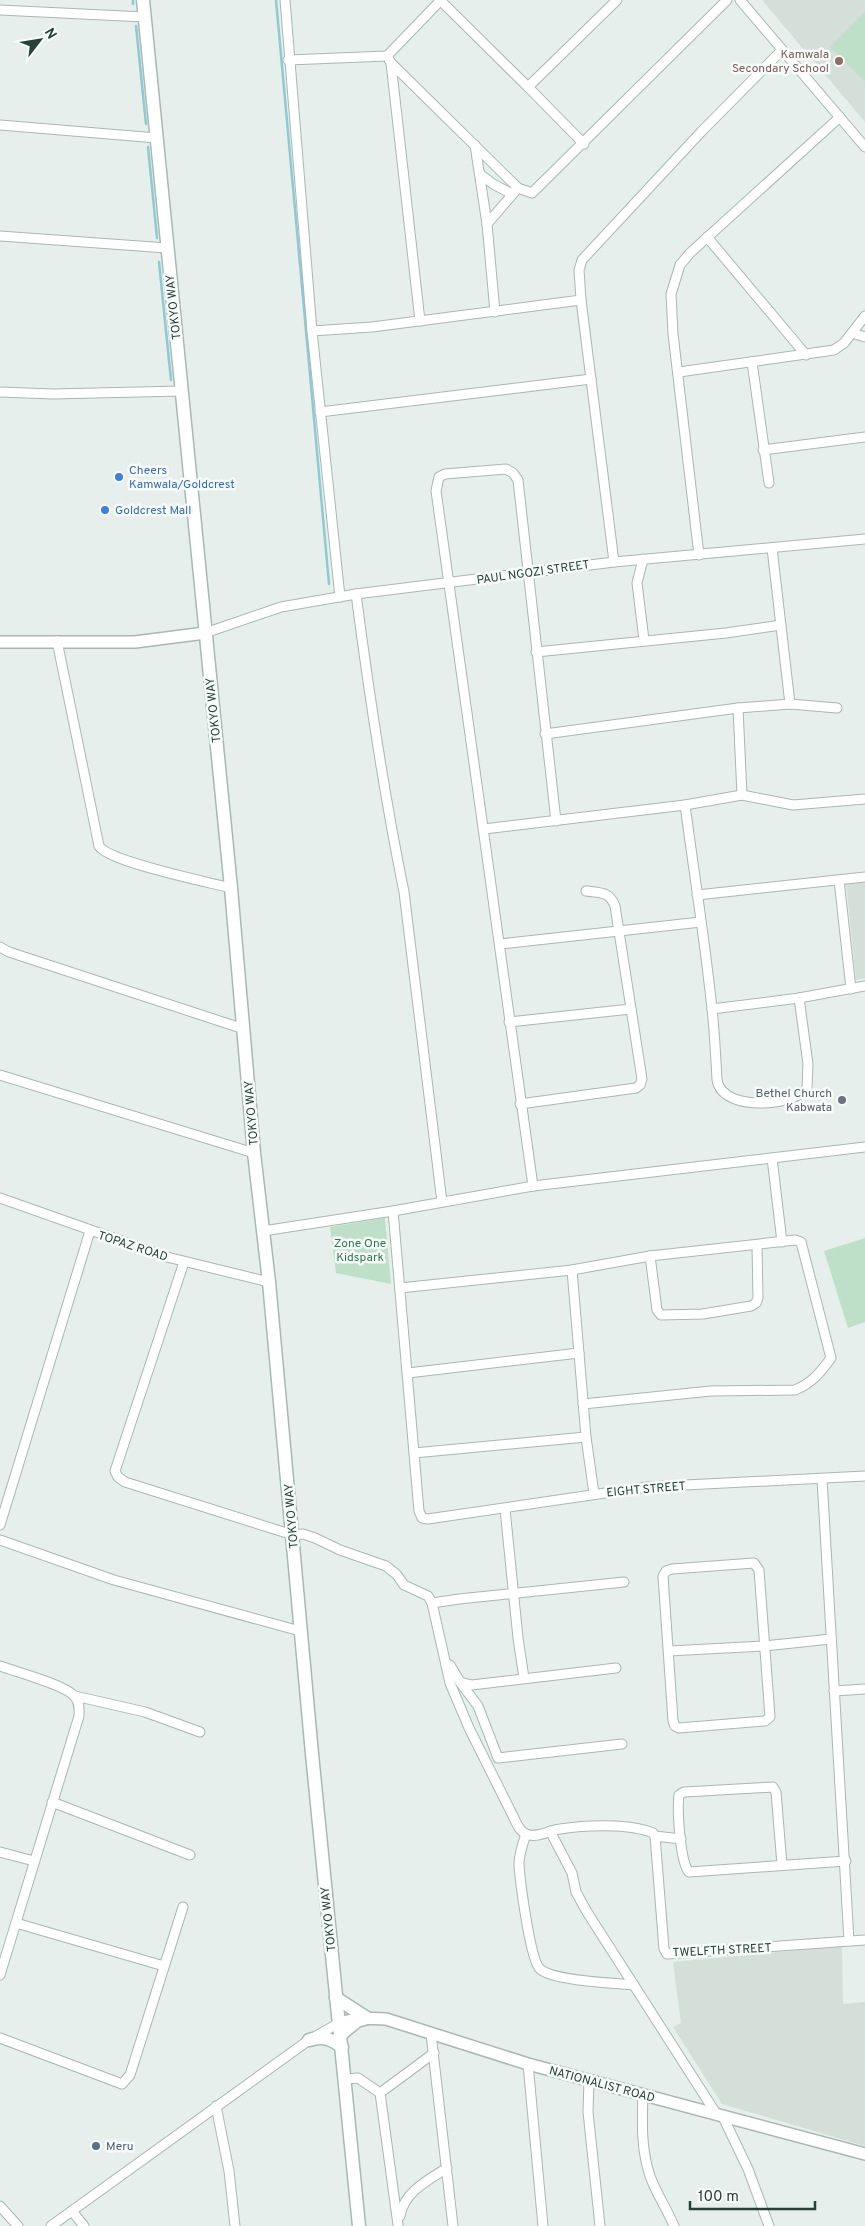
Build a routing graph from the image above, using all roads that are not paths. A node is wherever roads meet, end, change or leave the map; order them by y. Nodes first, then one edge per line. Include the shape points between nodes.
1 (143, 0) edge
2 (285, 0) edge
3 (617, 0) edge
4 (727, 0) edge
5 (740, 0) edge
6 (435, 2) edge
7 (0, 10) edge
8 (144, 17) junction
9 (782, 50) junction
10 (389, 59) junction
11 (288, 60) junction
12 (528, 87) junction
13 (840, 117) junction
14 (0, 125) edge
15 (157, 138) junction
16 (584, 144) junction
17 (475, 145) junction
18 (865, 146) edge
19 (480, 174) junction
20 (515, 191) junction
21 (487, 224) junction
22 (0, 236) edge
23 (706, 237) junction
24 (167, 248) junction
25 (581, 300) junction
26 (495, 312) junction
27 (865, 316) edge
28 (420, 321) junction
29 (312, 331) junction
30 (852, 333) junction
31 (865, 337) edge
32 (806, 355) junction
33 (752, 362) junction
34 (679, 372) junction
35 (591, 379) junction
36 (181, 391) junction
37 (0, 392) edge
38 (320, 412) junction
39 (865, 437) edge
40 (763, 450) junction
41 (769, 483) dead end
42 (865, 539) edge
43 (772, 548) junction
44 (699, 555) junction
45 (643, 559) junction
46 (614, 562) junction
47 (527, 572) junction
48 (449, 584) junction
49 (356, 594) junction
50 (340, 597) junction
51 (781, 625) junction
52 (205, 633) junction
53 (644, 640) junction
54 (57, 641) junction
55 (0, 642) edge
56 (536, 652) junction
57 (790, 704) junction
58 (738, 708) junction
59 (837, 708) dead end
60 (544, 734) junction
61 (742, 795) junction
62 (865, 799) edge
63 (685, 805) junction
64 (556, 821) junction
65 (484, 829) junction
66 (865, 877) edge
67 (840, 880) junction
68 (231, 888) junction
69 (586, 891) dead end
70 (697, 894) junction
71 (701, 922) junction
72 (618, 931) junction
73 (500, 944) junction
74 (0, 947) edge
75 (865, 986) edge
76 (851, 988) junction
77 (799, 998) junction
78 (631, 1008) junction
79 (712, 1010) junction
80 (510, 1022) junction
81 (244, 1029) junction
82 (0, 1075) edge
83 (520, 1104) junction
84 (865, 1147) edge
85 (254, 1153) junction
86 (772, 1158) junction
87 (533, 1186) junction
88 (0, 1198) edge
89 (442, 1202) junction
90 (393, 1211) junction
91 (90, 1231) junction
92 (263, 1231) junction
93 (782, 1242) junction
94 (757, 1245) junction
95 (650, 1256) junction
96 (184, 1262) junction
97 (572, 1270) junction
98 (269, 1282) junction
99 (400, 1288) junction
100 (579, 1353) junction
101 (408, 1372) junction
102 (583, 1404) junction
103 (586, 1437) junction
104 (414, 1454) junction
105 (865, 1476) edge
106 (822, 1479) junction
107 (594, 1494) junction
108 (505, 1509) junction
109 (0, 1524) edge
110 (293, 1535) junction
111 (0, 1540) edge
112 (624, 1582) dead end
113 (513, 1593) junction
114 (432, 1603) junction
115 (300, 1631) junction
116 (831, 1639) junction
117 (764, 1646) junction
118 (442, 1650) junction
119 (669, 1650) junction
120 (0, 1666) edge
121 (616, 1668) dead end
122 (524, 1678) junction
123 (460, 1682) junction
124 (865, 1689) edge
125 (834, 1691) junction
126 (75, 1696) junction
127 (200, 1732) dead end
128 (622, 1744) dead end
129 (52, 1802) junction
130 (550, 1831) junction
131 (526, 1834) junction
132 (655, 1836) junction
133 (681, 1839) junction
134 (0, 1852) edge
135 (190, 1855) dead end
136 (34, 1861) junction
137 (846, 1862) junction
138 (782, 1865) junction
139 (183, 1907) dead end
140 (16, 1923) junction
141 (865, 1940) edge
142 (849, 1941) junction
143 (164, 1966) junction
144 (0, 1975) edge
145 (634, 1985) junction
146 (336, 1998) junction
147 (367, 2018) junction
148 (431, 2034) junction
149 (340, 2035) junction
150 (0, 2038) edge
151 (309, 2040) junction
152 (434, 2053) junction
153 (528, 2064) junction
154 (345, 2079) junction
155 (589, 2080) junction
156 (380, 2093) junction
157 (643, 2094) junction
158 (216, 2106) junction
159 (720, 2116) junction
160 (865, 2154) edge
161 (447, 2168) junction
162 (0, 2206) edge
163 (72, 2211) junction
164 (398, 2225) edge
165 (18, 2226) edge
166 (51, 2226) edge
167 (84, 2226) edge
168 (235, 2226) edge
169 (360, 2226) edge
170 (453, 2226) edge
171 (543, 2226) edge
172 (600, 2226) edge
173 (674, 2226) edge
174 (769, 2226) edge

1 - 8 main road, TOKYO WAY
2 - 11 street
3 - 12 street
4 - 16 street
5 - 9 street
6 - 10 street
6 - 12 street
7 - 8 street
8 - 15 main road, TOKYO WAY
9 - 13 street
9 - 25 street via 582,260 579,270
10 - 11 street
10 - 17 street
10 - 28 street
11 - 29 street
12 - 16 street
13 - 18 street
13 - 23 street
14 - 15 street
15 - 24 main road, TOKYO WAY
16 - 20 street via 536,191
17 - 19 street
17 - 20 street
19 - 20 street via 493,184
19 - 21 street
20 - 21 street
21 - 26 street
22 - 24 street
23 - 32 street
23 - 34 street via 680,265 671,294
24 - 36 main road, TOKYO WAY
25 - 26 street
25 - 35 street
26 - 28 street
27 - 30 street
28 - 29 street via 372,328
29 - 38 street
30 - 31 street
30 - 32 street via 844,344 834,350
32 - 33 street
33 - 34 street
33 - 40 street
34 - 44 street
35 - 38 street
35 - 46 street
36 - 37 street
36 - 52 main road, TOKYO WAY
38 - 50 street
39 - 40 street
40 - 41 street
42 - 43 street, PAUL NGOZI STREET
43 - 44 street, PAUL NGOZI STREET
43 - 51 street
44 - 45 street, PAUL NGOZI STREET
45 - 46 street, PAUL NGOZI STREET
45 - 53 street via 637,583
46 - 47 street, PAUL NGOZI STREET
47 - 48 street, PAUL NGOZI STREET
47 - 48 street via 520,490 513,473 506,469 445,474 440,477 436,491
47 - 56 street
48 - 49 street, PAUL NGOZI STREET
48 - 65 street
49 - 50 street, PAUL NGOZI STREET
49 - 89 street via 404,892
50 - 52 street, PAUL NGOZI STREET via 281,607
51 - 53 street
51 - 57 street
52 - 54 street via 135,642
52 - 68 main road, TOKYO WAY
53 - 56 street
54 - 55 street
54 - 68 street via 102,851 134,863
56 - 60 street
57 - 58 street
57 - 59 street
58 - 60 street
58 - 61 street
60 - 64 street
61 - 62 street via 793,805
61 - 63 street
63 - 64 street
63 - 70 street
64 - 65 street
65 - 73 street
66 - 67 street
67 - 70 street
67 - 76 street
68 - 81 main road, TOKYO WAY
69 - 72 street via 612,898
70 - 71 street
71 - 72 street
71 - 79 street
72 - 73 street
72 - 78 street
73 - 80 street
74 - 81 street
75 - 76 street
76 - 77 street
77 - 79 street
77 - 79 street via 808,1064 807,1089 786,1101 765,1104 745,1102 721,1090
78 - 80 street
78 - 83 street via 642,1080 640,1085
80 - 83 street
81 - 85 main road, TOKYO WAY
82 - 85 street
83 - 87 street
84 - 86 street
85 - 92 main road, TOKYO WAY
86 - 87 street
86 - 93 street
87 - 89 street
88 - 91 street, TOPAZ ROAD
89 - 90 street
90 - 92 street
90 - 99 street
91 - 96 street, TOPAZ ROAD
91 - 109 street
92 - 98 main road, TOKYO WAY
93 - 94 street
93 - 102 street via 801,1242 831,1358 806,1386 795,1390 711,1391
94 - 95 street
94 - 95 street via 756,1303 703,1314 660,1315
95 - 97 street
96 - 98 street, TOPAZ ROAD
96 - 110 street via 115,1471 125,1482
97 - 99 street
97 - 100 street
98 - 110 main road, TOKYO WAY
99 - 101 street
100 - 101 street
100 - 102 street
101 - 104 street
102 - 103 street
103 - 104 street
103 - 107 street
104 - 108 street, EIGHT STREET via 422,1518
105 - 106 street, EIGHT STREET
106 - 107 street, EIGHT STREET via 646,1488
106 - 116 street
107 - 108 street, EIGHT STREET
108 - 113 street
110 - 114 street via 315,1538 386,1566 404,1585 428,1596
110 - 115 main road, TOKYO WAY
111 - 115 street via 114,1580
112 - 113 street
113 - 114 street
113 - 122 street
114 - 118 street
115 - 146 main road, TOKYO WAY
116 - 117 street
116 - 125 street
117 - 119 street
117 - 119 street via 770,1717 765,1721 679,1728 673,1721
117 - 119 street via 759,1570 754,1563 666,1571 663,1576
118 - 123 street
118 - 131 street via 450,1683 469,1728 519,1828
120 - 126 street via 65,1689
121 - 122 street
122 - 123 street via 472,1685
123 - 128 street via 478,1706 498,1758
124 - 125 street
125 - 137 street
126 - 127 street via 145,1712
126 - 129 street via 80,1706 79,1716
129 - 135 street
129 - 136 street
130 - 131 street via 535,1836
130 - 132 street via 631,1826 653,1832
130 - 145 street via 572,1873 576,1892
131 - 145 street via 519,1863 528,1927 535,1960 540,1968 549,1974 576,1979
132 - 133 street
132 - 142 street, TWELFTH STREET via 667,1954
133 - 138 street via 689,1872
133 - 138 street via 678,1795 773,1787
134 - 136 street
136 - 140 street
137 - 138 street
137 - 142 street
139 - 143 street
140 - 143 street
140 - 144 street
141 - 142 street, TWELFTH STREET
143 - 150 street via 130,2075 122,2084
145 - 159 street
146 - 147 main road
146 - 149 main road, TOKYO WAY
147 - 148 street, NATIONALIST ROAD via 386,2019
147 - 149 main road via 357,2021
148 - 152 street
148 - 153 street, NATIONALIST ROAD
149 - 151 street
149 - 151 main road via 332,2040 320,2037
149 - 154 main road, TOKYO WAY
151 - 158 street
152 - 156 street
152 - 161 street
153 - 155 street, NATIONALIST ROAD
153 - 171 street
154 - 156 street via 358,2078
154 - 169 main road, TOKYO WAY
155 - 157 street, NATIONALIST ROAD
155 - 172 street via 588,2112
156 - 164 street
157 - 159 street, NATIONALIST ROAD
157 - 173 street via 641,2132 646,2158 651,2178
158 - 163 street
158 - 168 street via 229,2171
159 - 160 street, NATIONALIST ROAD
159 - 174 street via 748,2168
161 - 164 street via 421,2185 402,2205
161 - 170 street
162 - 165 street
163 - 166 street
163 - 167 street

